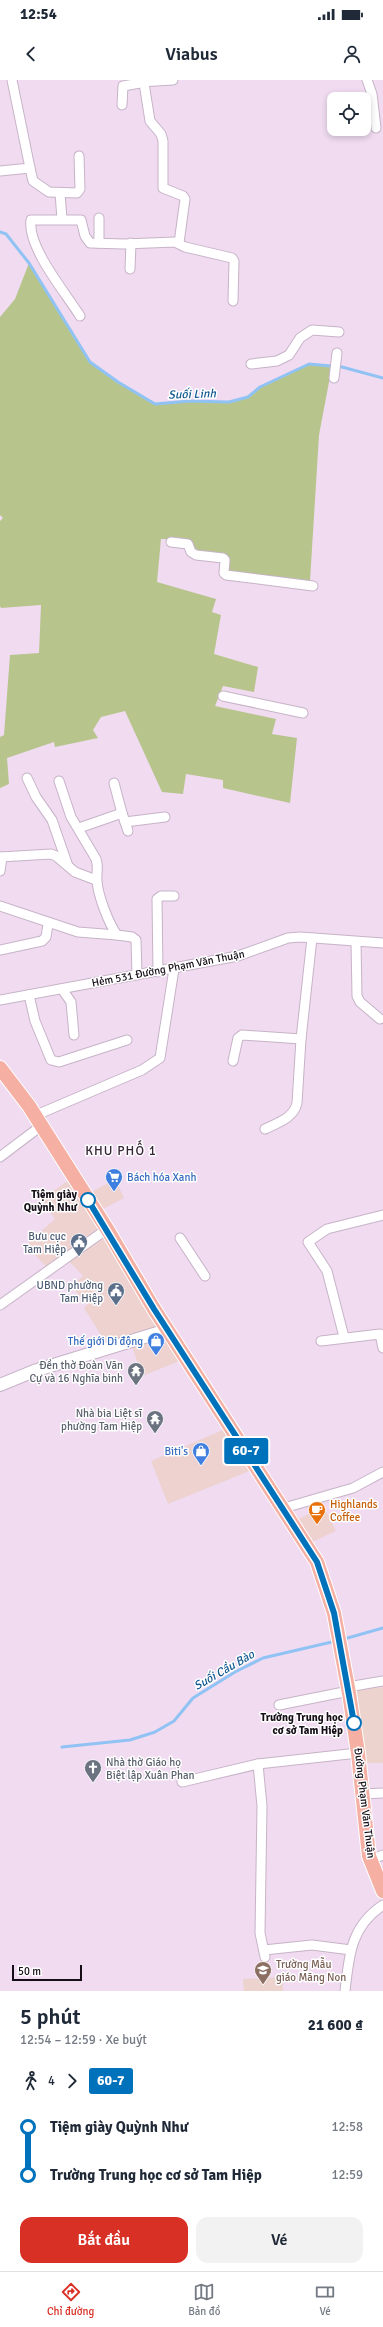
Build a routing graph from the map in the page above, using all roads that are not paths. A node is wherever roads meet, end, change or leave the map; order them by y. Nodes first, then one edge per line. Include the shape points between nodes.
1 (12, 80) edge
2 (173, 80) edge
3 (367, 80) edge
4 (141, 82) edge
5 (122, 104) dead end
6 (376, 128) dead end
7 (79, 156) dead end
8 (30, 168) junction
9 (0, 171) edge
10 (60, 193) junction
11 (99, 218) dead end
12 (62, 219) junction
13 (99, 243) junction
14 (131, 243) junction
15 (179, 243) junction
16 (130, 269) dead end
17 (233, 301) dead end
18 (80, 316) dead end
19 (339, 332) dead end
20 (337, 353) dead end
21 (251, 364) dead end
22 (334, 378) dead end
23 (171, 542) dead end
24 (313, 586) dead end
25 (223, 696) dead end
26 (303, 713) dead end
27 (27, 778) dead end
28 (59, 781) dead end
29 (114, 783) dead end
30 (124, 817) junction
31 (165, 817) dead end
32 (79, 828) junction
33 (128, 831) dead end
34 (1, 857) edge
35 (68, 867) junction
36 (0, 872) edge
37 (96, 880) junction
38 (174, 896) dead end
39 (0, 906) edge
40 (48, 924) junction
41 (117, 935) junction
42 (312, 938) junction
43 (356, 942) junction
44 (383, 942) edge
45 (0, 950) edge
46 (174, 969) junction
47 (158, 972) junction
48 (137, 975) junction
49 (62, 989) junction
50 (28, 995) junction
51 (0, 1000) edge
52 (380, 1019) dead end
53 (74, 1035) dead end
54 (301, 1039) junction
55 (127, 1040) dead end
56 (233, 1061) dead end
57 (0, 1068) edge
58 (37, 1121) junction
59 (265, 1129) dead end
60 (1, 1154) edge
61 (383, 1215) edge
62 (107, 1229) junction
63 (180, 1238) dead end
64 (205, 1276) dead end
65 (0, 1305) edge
66 (167, 1330) junction
67 (381, 1333) edge
68 (344, 1337) junction
69 (320, 1341) dead end
70 (383, 1348) edge
71 (0, 1385) edge
72 (382, 1473) edge
73 (284, 1508) junction
74 (383, 1681) edge
75 (348, 1689) junction
76 (279, 1705) dead end
77 (358, 1753) junction
78 (258, 1764) junction
79 (182, 1782) dead end
80 (383, 1793) edge
81 (363, 1794) junction
82 (377, 1858) edge
83 (383, 1891) edge
84 (383, 1905) edge
85 (351, 1950) junction
86 (345, 1991) edge

1 - 8 street
2 - 4 street
3 - 6 street via 372,94
4 - 5 street via 123,86
4 - 15 street via 150,122 161,134 163,141 163,188 185,199
7 - 10 street via 79,192
8 - 9 street
8 - 10 street via 33,181 37,185 49,192
10 - 12 street
11 - 13 street
12 - 13 street via 81,220 87,241
12 - 18 street via 31,220 31,233 39,251
13 - 14 street
14 - 15 street
14 - 16 street
15 - 17 street via 185,247 232,258
19 - 21 street via 312,330 300,338 289,355 277,361
20 - 22 street
23 - 24 street via 188,544 191,552 196,555 223,558 226,575
25 - 26 street
27 - 35 street via 52,820
28 - 32 street via 71,817
29 - 30 street
30 - 31 street
30 - 32 street
30 - 33 street
32 - 37 street via 96,859
34 - 35 street via 51,854
34 - 36 street
35 - 37 street
37 - 41 street via 110,923
38 - 47 street via 161,896 157,899
39 - 40 street
40 - 41 street via 78,932
40 - 45 street via 46,936 42,941
41 - 48 street via 136,940
42 - 43 street, Hẻm 531 Đường Phạm Văn Thuận
42 - 46 street, Hẻm 531 Đường Phạm Văn Thuận via 288,938 238,956
42 - 54 street
43 - 44 street, Hẻm 531 Đường Phạm Văn Thuận
43 - 52 street via 357,996 360,1002
46 - 47 street, Hẻm 531 Đường Phạm Văn Thuận
46 - 58 street via 160,1058 142,1070
47 - 48 street, Hẻm 531 Đường Phạm Văn Thuận
48 - 49 street, Hẻm 531 Đường Phạm Văn Thuận
49 - 50 street, Hẻm 531 Đường Phạm Văn Thuận
49 - 53 street via 71,1002
50 - 51 street, Hẻm 531 Đường Phạm Văn Thuận
50 - 55 street via 35,1021 51,1060 55,1062
54 - 56 street via 242,1035 238,1038
54 - 59 street via 295,1111
57 - 58 main road, Đường Phạm Văn Thuận
58 - 60 street
58 - 62 main road, Đường Phạm Văn Thuận
61 - 68 street via 327,1229 308,1242 327,1271
62 - 65 street
62 - 66 main road, Đường Phạm Văn Thuận
63 - 64 street
66 - 71 street via 39,1370
66 - 73 main road, Đường Phạm Văn Thuận
67 - 68 street
67 - 70 street
68 - 69 street
72 - 73 street via 353,1488
73 - 75 main road, Đường Phạm Văn Thuận via 317,1562 326,1585
74 - 75 street
75 - 76 street
75 - 77 main road, Đường Phạm Văn Thuận
77 - 78 street
77 - 81 main road, Đường Phạm Văn Thuận
78 - 79 street
78 - 85 street via 262,1806 260,1933 264,1954 312,1945
80 - 81 street
81 - 82 main road, Đường Phạm Văn Thuận
82 - 83 main road, Đường Phạm Văn Thuận
84 - 85 street via 362,1923 354,1937
85 - 86 street

